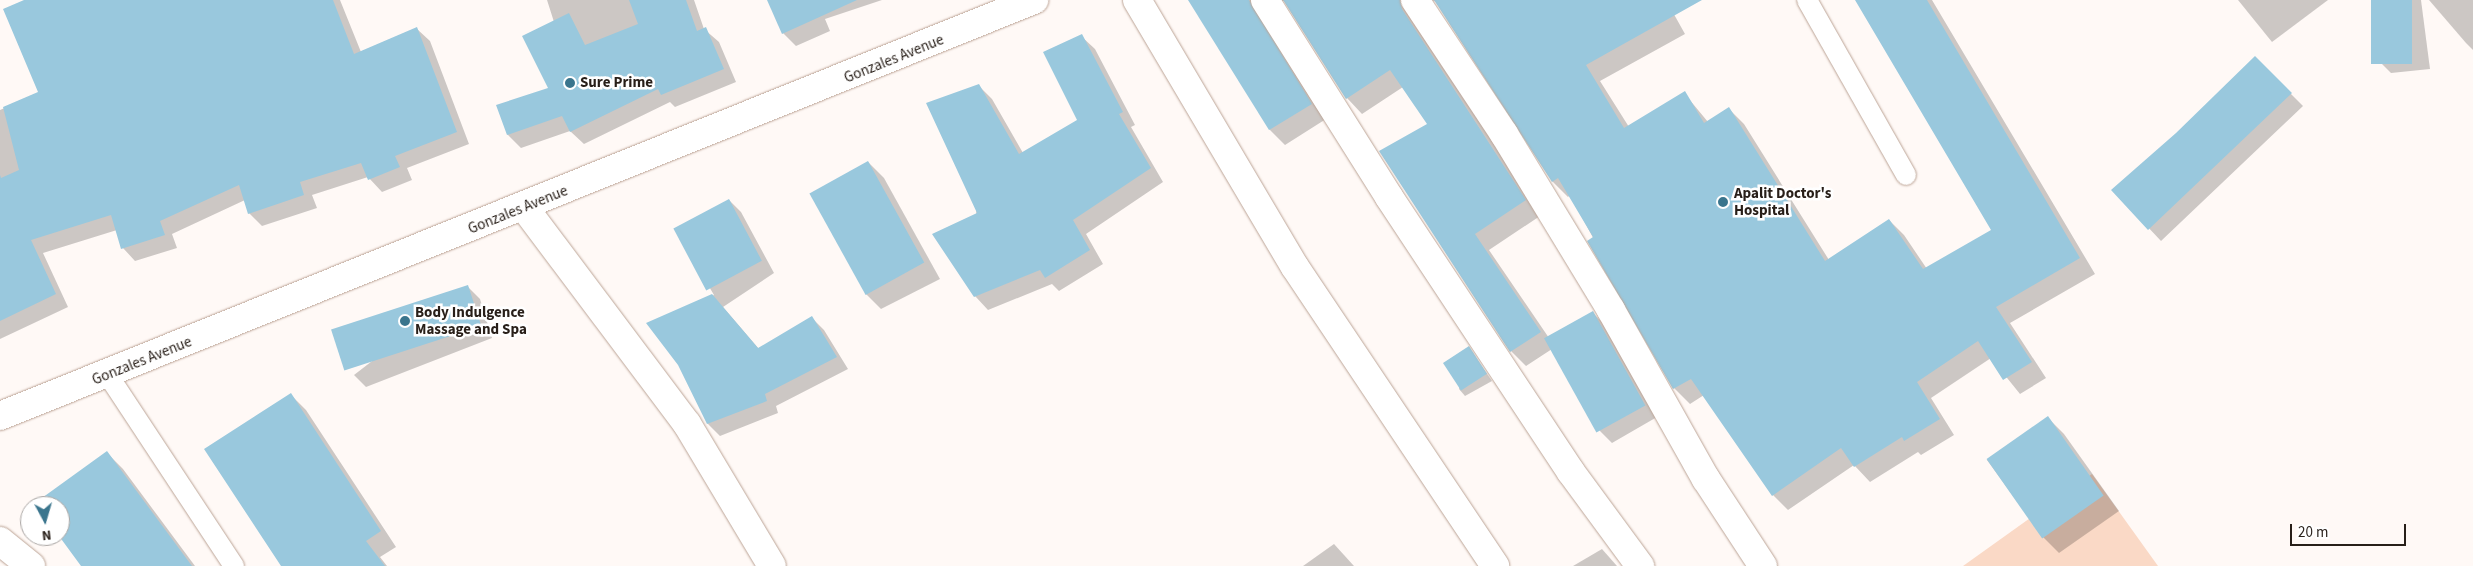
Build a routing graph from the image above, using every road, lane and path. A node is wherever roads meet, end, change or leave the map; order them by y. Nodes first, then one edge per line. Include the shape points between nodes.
1 (1034, 0) edge
2 (1137, 0) edge
3 (1265, 0) edge
4 (1415, 0) edge
5 (1807, 0) edge
6 (1906, 175) dead end
7 (524, 207) junction
8 (108, 375) junction
9 (0, 416) edge
10 (0, 541) edge
11 (31, 566) edge
12 (234, 566) edge
13 (772, 566) edge
14 (1495, 566) edge
15 (1640, 566) edge
16 (1763, 566) edge

1 - 7 street, Gonzales Avenue
2 - 14 street via 1295,267
3 - 15 street via 1389,197 1571,472
4 - 16 street via 1504,134 1611,310 1706,479
5 - 6 lane
7 - 8 street, Gonzales Avenue
7 - 13 street via 686,424
8 - 9 street, Gonzales Avenue
8 - 12 lane
10 - 11 street

